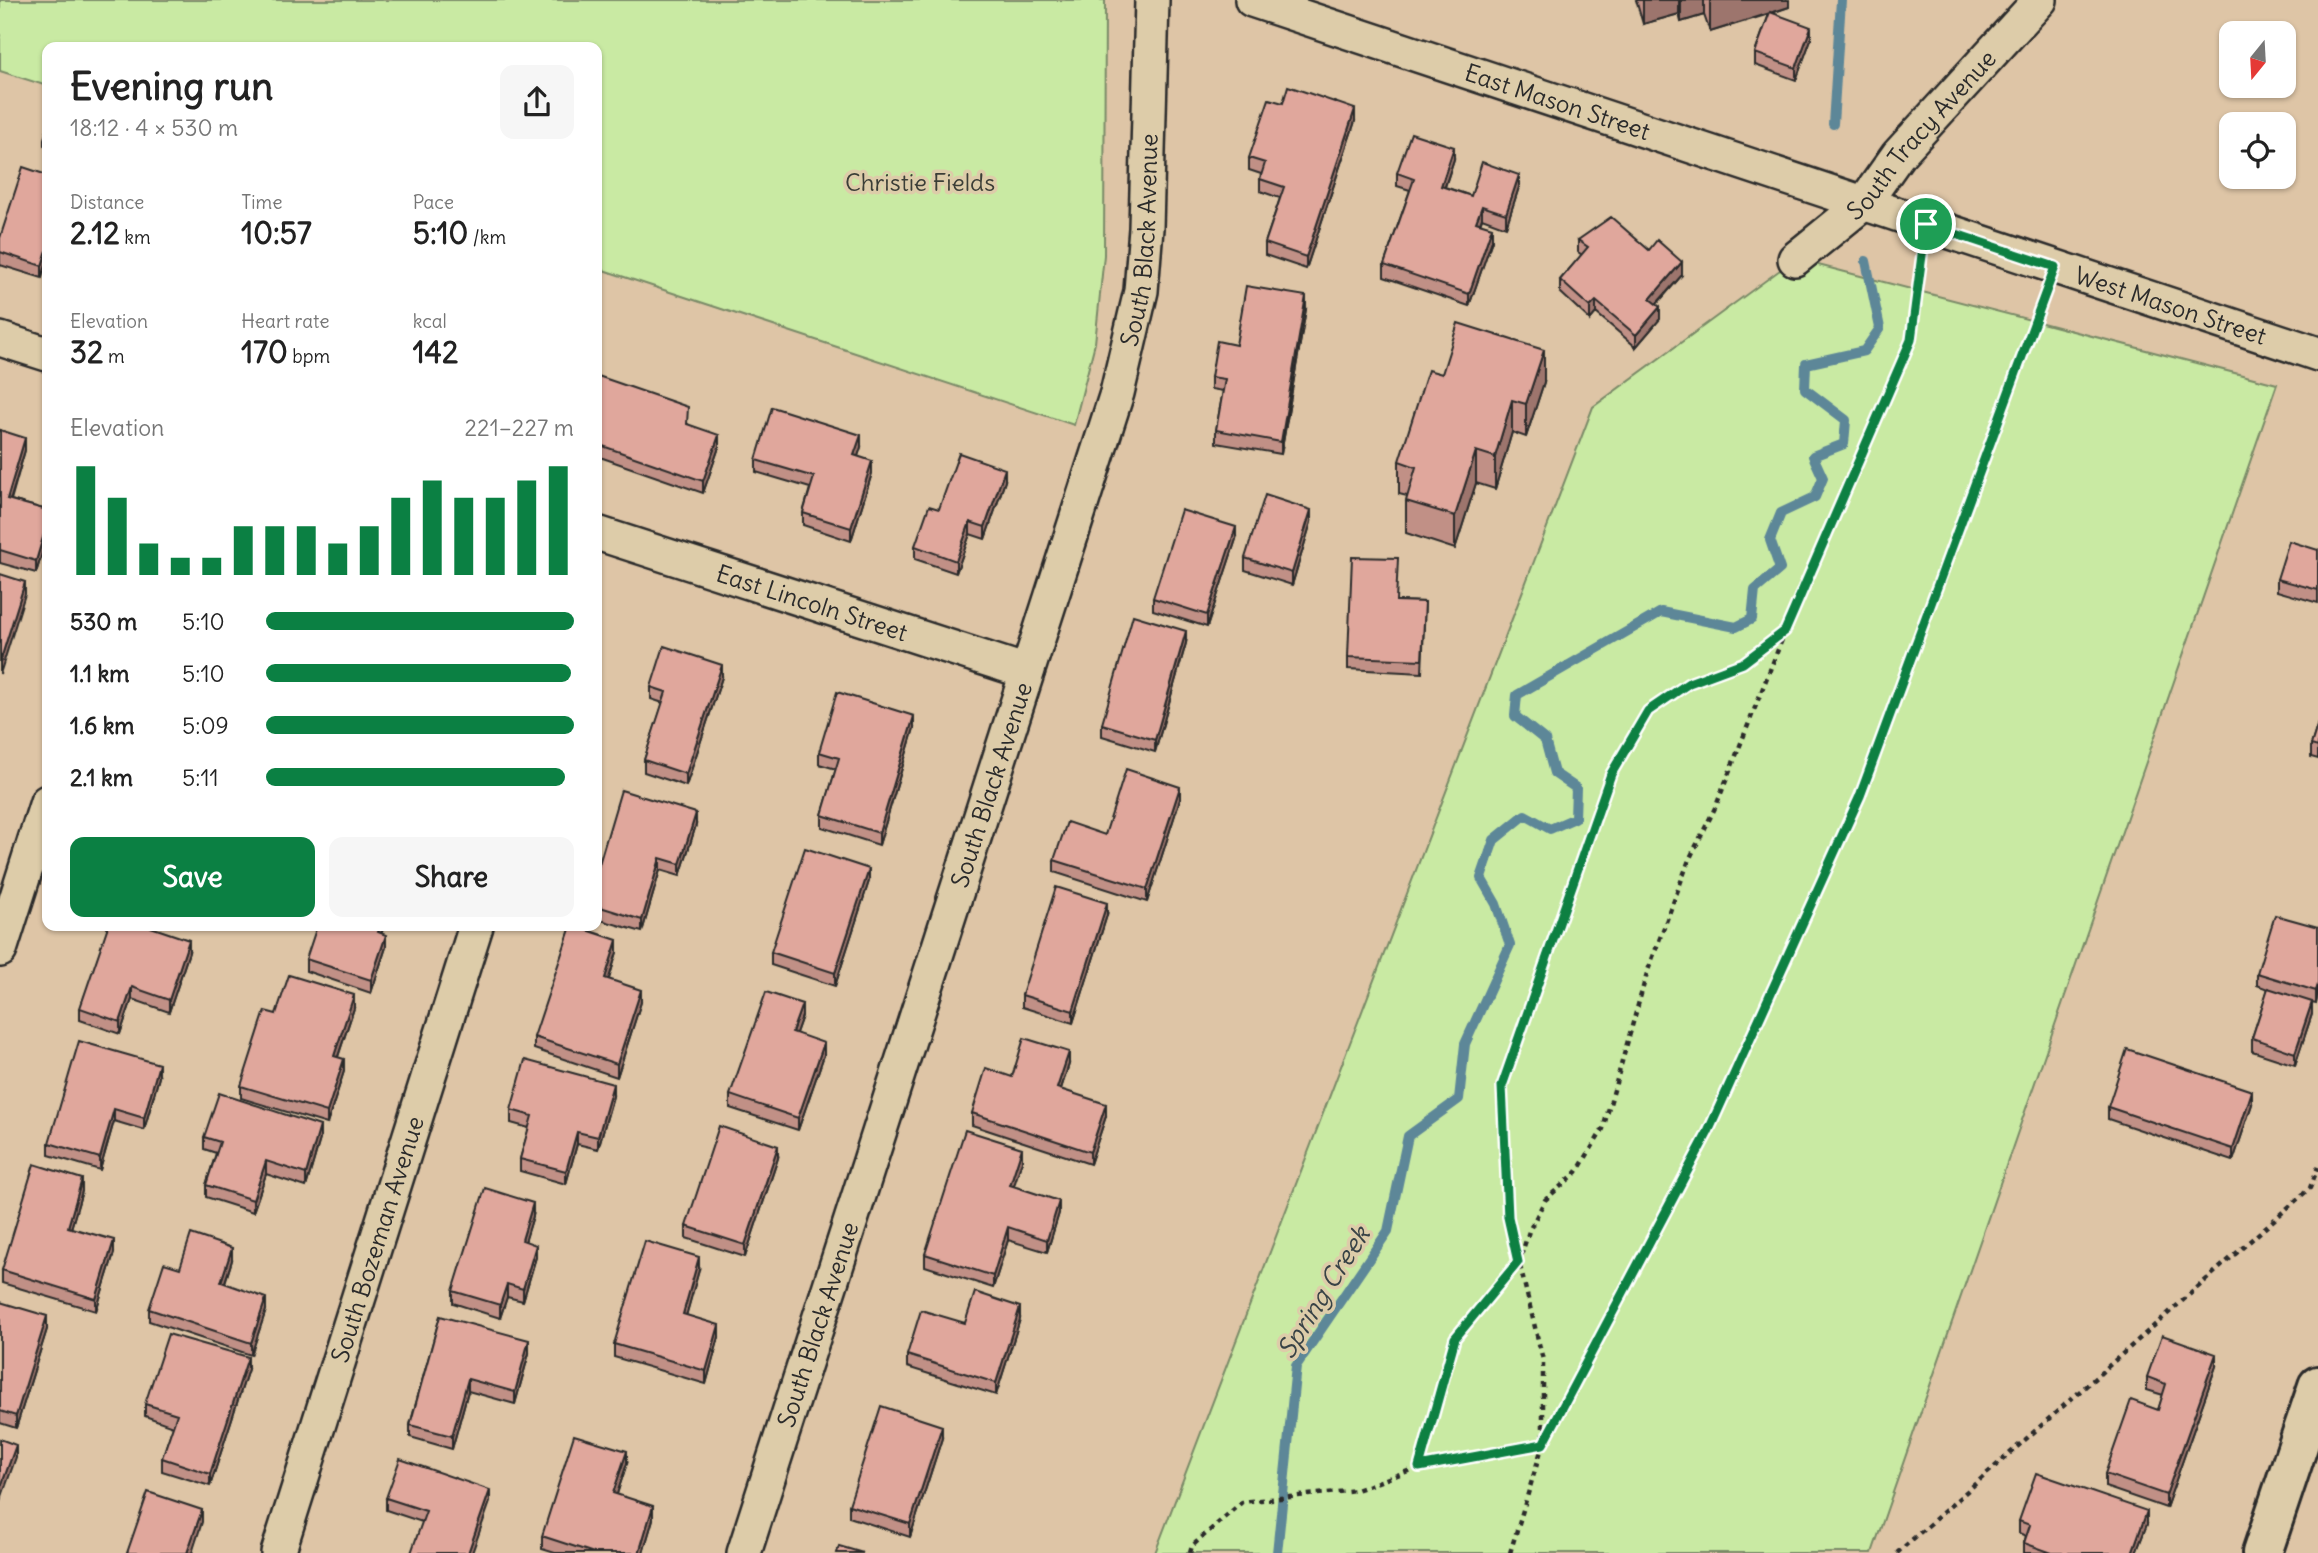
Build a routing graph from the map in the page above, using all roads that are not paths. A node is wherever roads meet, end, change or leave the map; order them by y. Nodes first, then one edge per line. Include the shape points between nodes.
1 (1152, 0) edge
2 (1252, 0) edge
3 (2040, 0) edge
4 (1864, 203) junction
5 (1794, 259) dead end
6 (0, 339) edge
7 (42, 352) edge
8 (2318, 354) edge
9 (602, 538) edge
10 (1027, 672) junction
11 (42, 818) edge
12 (474, 931) edge
13 (0, 950) edge
14 (2318, 1386) edge
15 (278, 1553) edge
16 (744, 1553) edge
17 (2262, 1553) edge

1 - 10 street, South Black Avenue via 1141,291 1117,393
2 - 4 street, East Mason Street
3 - 4 street, South Tracy Avenue via 1898,155
4 - 5 street, South Tracy Avenue
4 - 8 street, West Mason Street
6 - 7 street
9 - 10 street, East Lincoln Street
10 - 16 street, South Black Avenue
11 - 13 street
12 - 15 street, South Bozeman Avenue
14 - 17 main road

